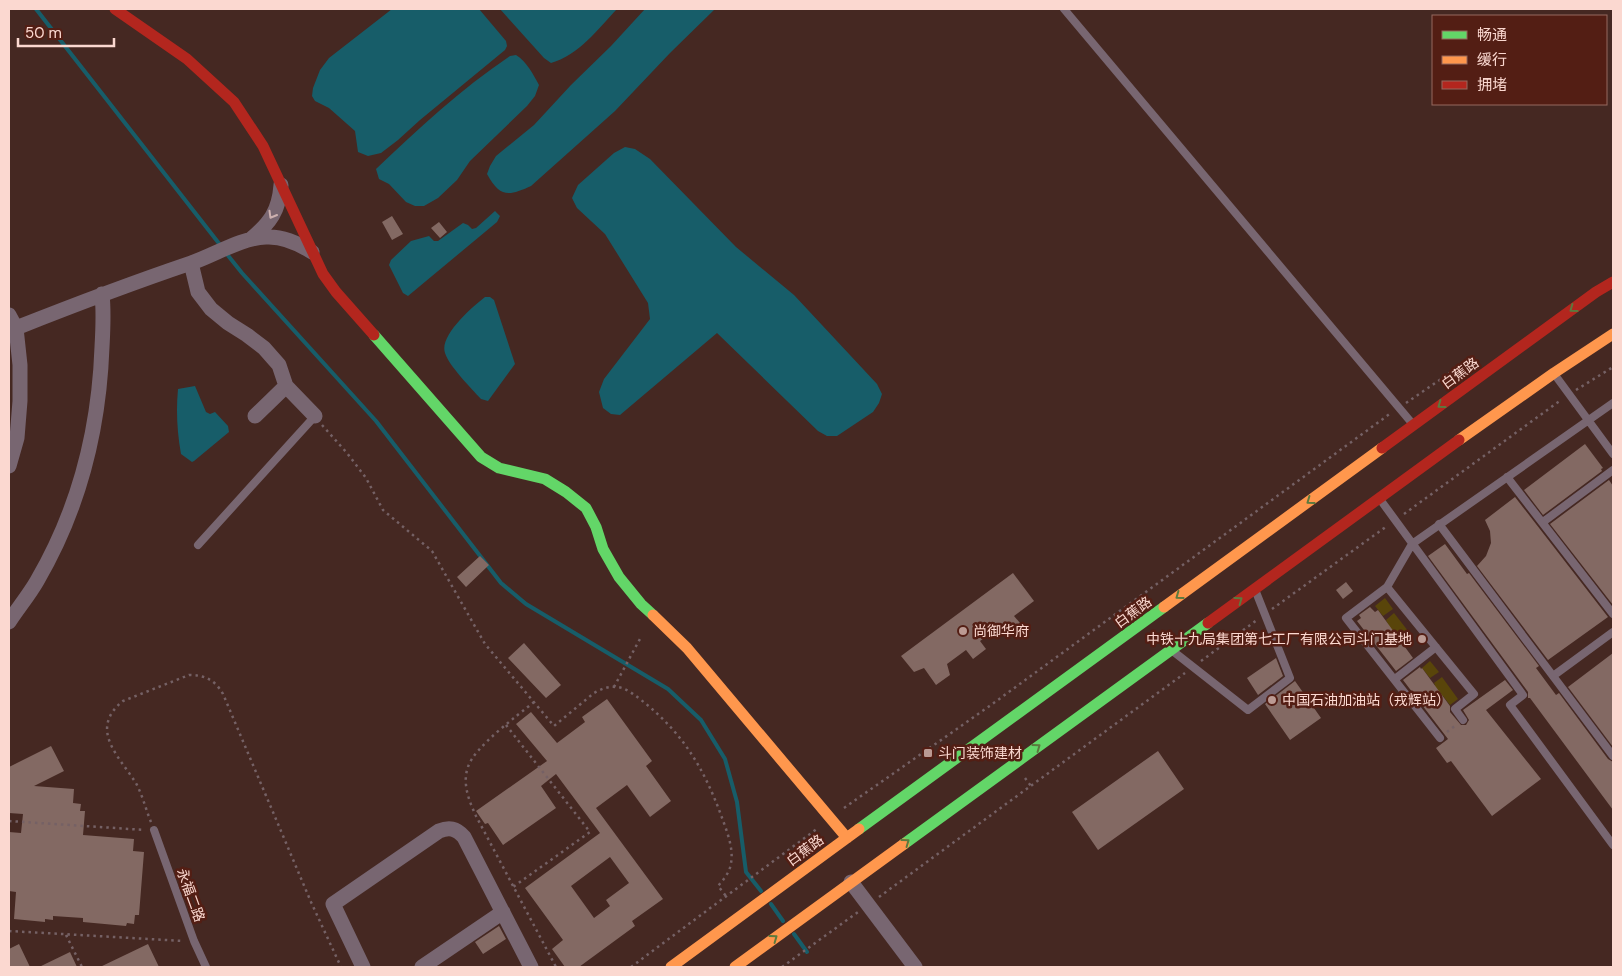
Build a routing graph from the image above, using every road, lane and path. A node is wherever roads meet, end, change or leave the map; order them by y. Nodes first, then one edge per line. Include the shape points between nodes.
1 (115, 9) edge
2 (1064, 9) edge
3 (281, 184) junction
4 (250, 240) junction
5 (313, 252) junction
6 (191, 263) junction
7 (1613, 282) edge
8 (102, 294) junction
9 (12, 321) edge
10 (1613, 334) edge
11 (1465, 363) dead end
12 (1554, 373) junction
13 (286, 386) junction
14 (1613, 403) edge
15 (1399, 408) junction
16 (254, 416) dead end
17 (315, 416) junction
18 (1589, 420) junction
19 (1420, 425) junction
20 (1613, 454) edge
21 (9, 466) edge
22 (1613, 470) edge
23 (1507, 476) junction
24 (1380, 498) junction
25 (1542, 522) junction
26 (1439, 524) junction
27 (1412, 544) junction
28 (198, 545) dead end
29 (1387, 587) junction
30 (1254, 589) junction
31 (1613, 614) edge
32 (9, 622) edge
33 (1613, 632) edge
34 (641, 637) dead end
35 (1436, 646) junction
36 (1171, 650) junction
37 (1553, 676) junction
38 (1395, 679) junction
39 (614, 687) junction
40 (534, 702) junction
41 (1463, 720) joint
42 (506, 726) junction
43 (1440, 738) joint
44 (1613, 756) edge
45 (830, 818) junction
46 (9, 821) edge
47 (154, 830) junction
48 (847, 838) junction
49 (1613, 845) edge
50 (851, 882) junction
51 (513, 888) junction
52 (726, 896) junction
53 (503, 912) junction
54 (9, 931) edge
55 (66, 934) junction
56 (194, 941) junction
57 (82, 967) edge
58 (206, 967) edge
59 (341, 967) edge
60 (363, 967) edge
61 (422, 967) edge
62 (531, 967) edge
63 (556, 967) edge
64 (630, 967) edge
65 (671, 967) edge
66 (735, 967) edge
67 (915, 967) edge

1 - 3 main road via 187,59 234,102 263,146
2 - 15 lane
3 -> 4 street via 280,200 274,214
3 - 5 main road
4 - 5 street via 267,236 284,238
4 - 6 street
5 - 45 main road via 336,292 481,456 499,468 545,480 586,508 603,548 625,584 687,648
6 - 8 street
6 - 13 street via 198,292 211,309 264,348 279,365
7 -> 19 main road, 白蕉路
8 - 9 street
8 - 32 street via 101,382 89,453 68,520 37,582
9 - 21 street via 20,365 20,401 17,438
10 - 12 main road
11 - 15 path
12 - 18 lane
12 - 24 main road via 1440,448
13 - 16 street
13 - 17 street
14 - 18 lane
15 - 19 lane
15 - 45 path
17 - 28 lane
17 - 40 path via 366,478 383,510 432,551 485,644
18 - 20 lane
18 - 23 lane
19 -> 48 main road, 白蕉路
22 - 25 lane
23 - 25 lane
23 - 26 lane
24 - 27 lane
24 - 30 main road
25 - 31 lane
26 - 27 lane
26 - 37 lane
27 - 29 lane
27 - 49 lane via 1523,694 1510,705
29 - 35 lane
29 - 38 lane via 1346,618
36 -> 30 main road
30 - 36 lane via 1290,678 1248,710
33 - 37 lane
34 - 39 path
35 - 38 lane
35 - 41 lane via 1474,694 1455,709
50 -> 36 main road
37 - 44 lane
38 - 43 lane
39 - 40 path via 594,693 554,726
39 - 52 path via 624,689 652,709 677,734 703,772 726,828 731,850 728,873 718,886
40 - 42 path
41 - 43 path
42 - 51 path via 478,751 468,767 466,786 469,801
42 - 51 path via 590,832
45 - 48 main road
45 - 52 path
46 - 47 path
47 - 56 lane, 永福二路
47 - 59 path via 137,786 111,746 107,734 108,721 114,709 123,702 189,674 200,675 210,679 223,694
48 - 65 main road, 白蕉路
66 -> 50 main road
50 - 67 street
51 - 63 path
52 - 64 path
53 - 60 street via 464,837 453,828 446,828 333,904
53 - 61 street
53 - 62 street
54 - 55 path
55 - 56 path
55 - 57 path
56 - 58 lane, 永福二路

